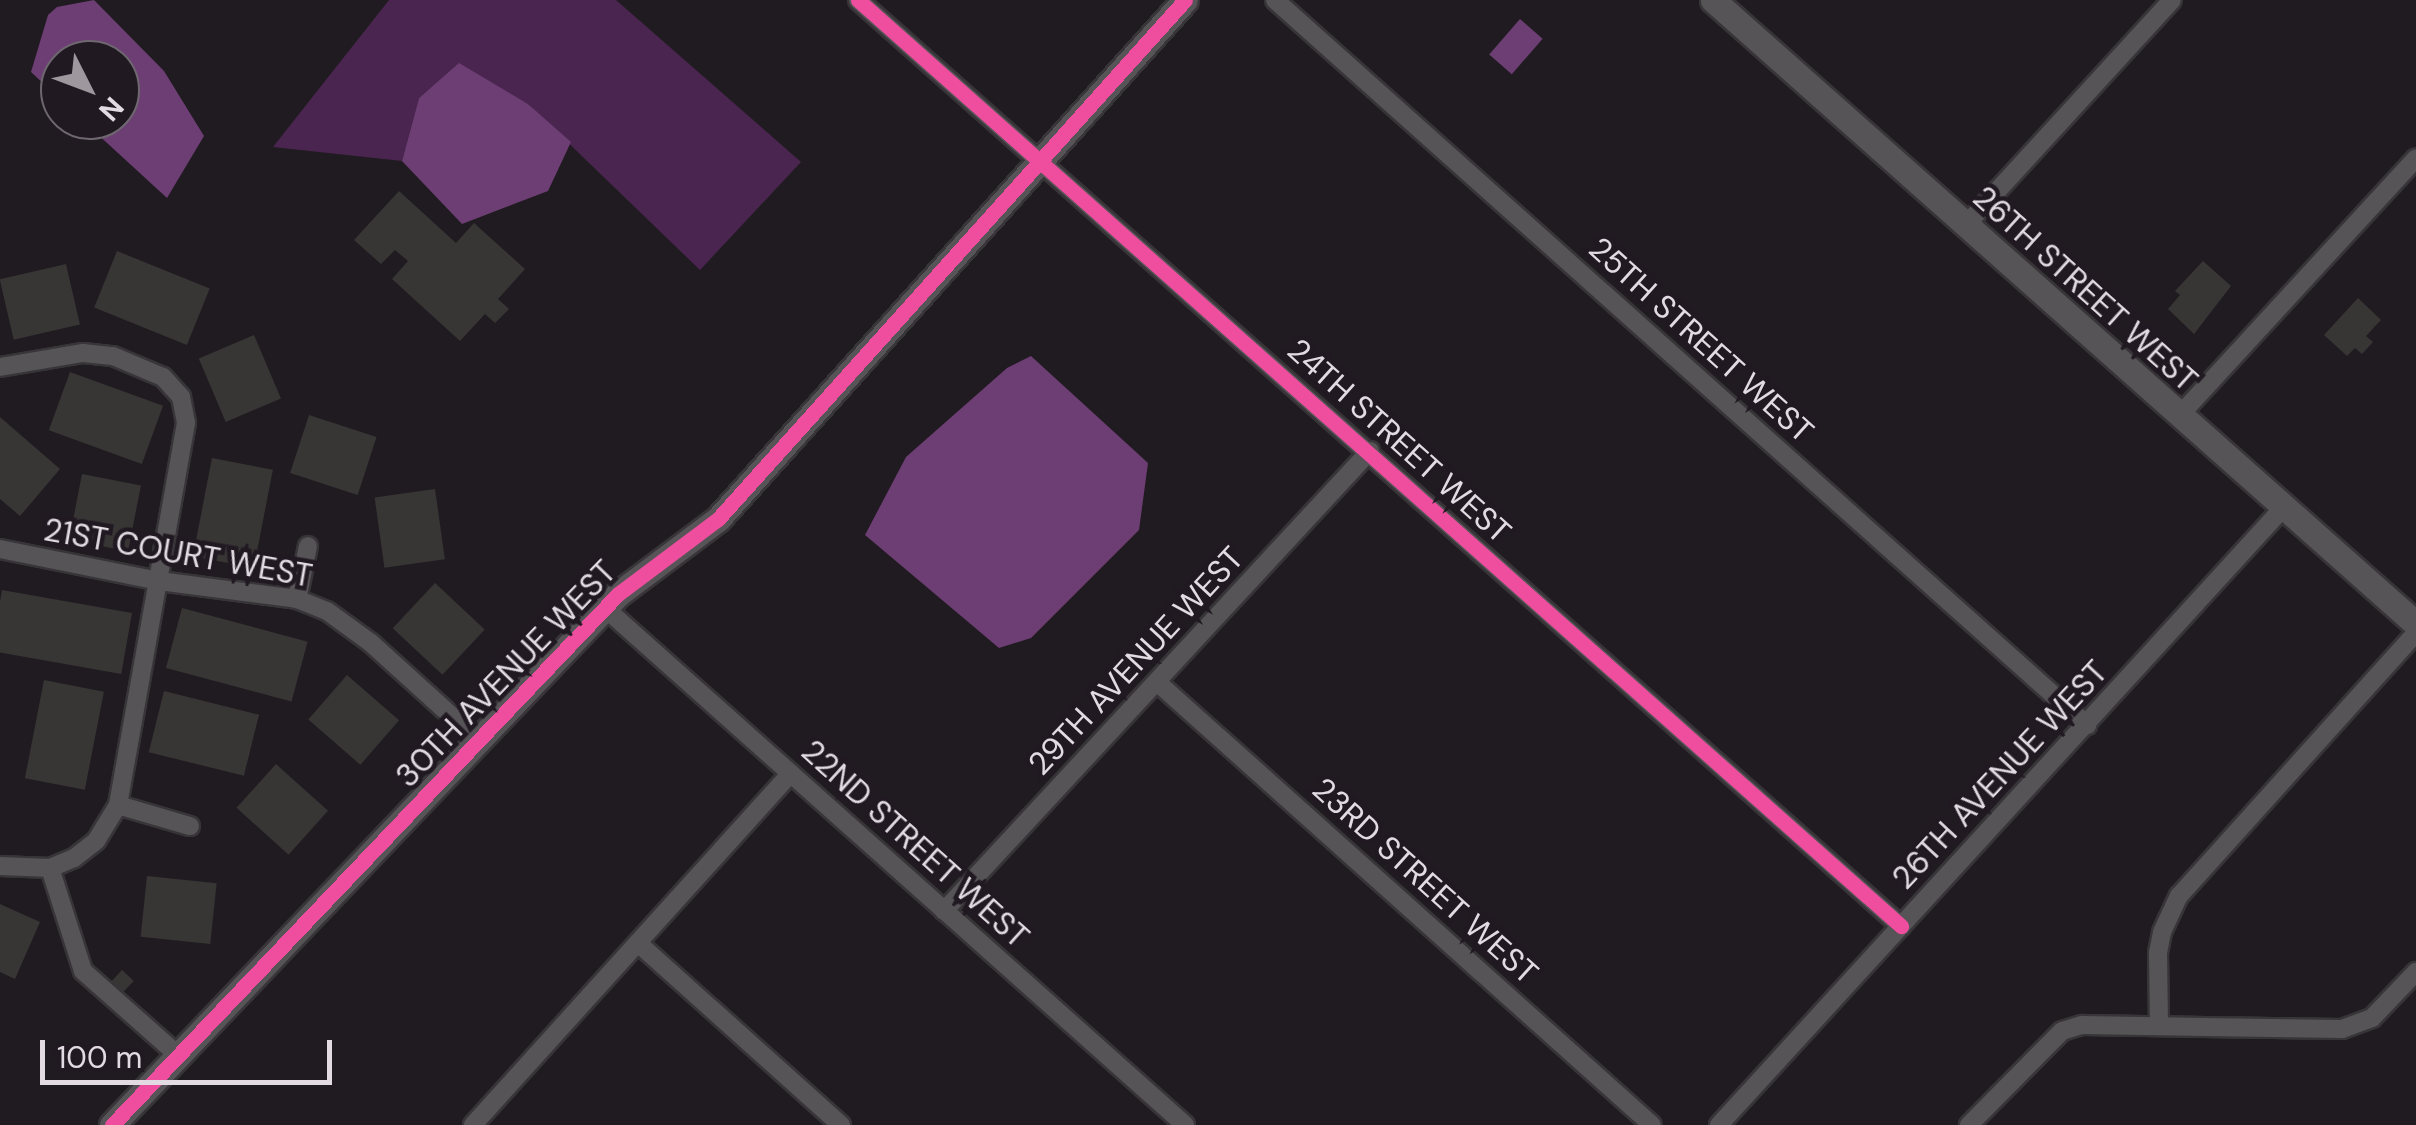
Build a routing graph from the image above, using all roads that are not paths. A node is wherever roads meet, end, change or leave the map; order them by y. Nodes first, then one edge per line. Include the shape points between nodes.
1 (858, 0) edge
2 (1184, 0) edge
3 (1275, 0) edge
4 (1713, 0) edge
5 (2172, 0) edge
6 (2416, 158) edge
7 (1040, 162) junction
8 (1966, 226) junction
9 (0, 367) edge
10 (2179, 416) junction
11 (1370, 451) junction
12 (2284, 508) junction
13 (308, 546) dead end
14 (0, 550) edge
15 (159, 581) junction
16 (297, 598) junction
17 (604, 608) junction
18 (2416, 624) edge
19 (2416, 634) edge
20 (1158, 682) junction
21 (2087, 726) junction
22 (478, 740) junction
23 (791, 773) junction
24 (118, 805) junction
25 (190, 826) dead end
26 (0, 866) edge
27 (50, 868) junction
28 (944, 911) junction
29 (1901, 926) junction
30 (638, 943) junction
31 (2416, 972) edge
32 (2159, 1025) junction
33 (178, 1055) junction
34 (112, 1125) edge
35 (473, 1125) edge
36 (841, 1125) edge
37 (1185, 1125) edge
38 (1652, 1125) edge
39 (1718, 1125) edge
40 (1969, 1125) edge

1 - 7 street, 24TH STREET WEST
2 - 7 street, 30TH AVENUE WEST
3 - 21 street, 25TH STREET WEST
4 - 8 street, 26TH STREET WEST
5 - 8 street
6 - 10 street
7 - 11 street, 24TH STREET WEST
7 - 17 street, 30TH AVENUE WEST via 718,519
8 - 10 street, 26TH STREET WEST
9 - 15 street via 100,353 152,370 173,386 186,424
10 - 12 street, 26TH STREET WEST
11 - 20 street, 29TH AVENUE WEST
11 - 29 street, 24TH STREET WEST
12 - 18 street, 26TH STREET WEST
12 - 21 street, 26TH AVENUE WEST
13 - 16 street
14 - 15 street, 21ST COURT WEST
15 - 16 street, 21ST COURT WEST
15 - 24 street
16 - 22 street, 21ST COURT WEST via 371,643
17 - 22 street, 30TH AVENUE WEST
17 - 23 street, 22ND STREET WEST
19 - 32 street via 2179,896 2158,953
20 - 28 street, 29TH AVENUE WEST
20 - 38 street, 23RD STREET WEST
21 - 29 street, 26TH AVENUE WEST
22 - 33 street, 30TH AVENUE WEST
23 - 28 street, 22ND STREET WEST
23 - 30 street
24 - 25 street
24 - 27 street via 96,841
26 - 27 street
27 - 33 street via 83,971
28 - 37 street, 22ND STREET WEST
29 - 39 street, 26TH AVENUE WEST
30 - 35 street
30 - 36 street
31 - 32 street via 2372,1018 2342,1029
32 - 40 street via 2062,1031
33 - 34 street, 30TH AVENUE WEST

